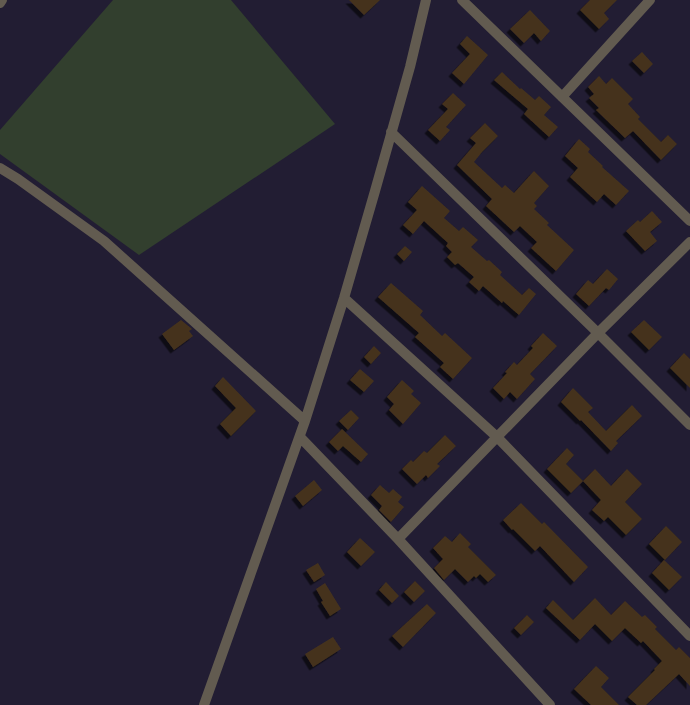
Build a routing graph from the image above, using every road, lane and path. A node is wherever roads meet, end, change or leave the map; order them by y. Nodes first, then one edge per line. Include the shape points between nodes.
1 (2, 0) edge
2 (426, 0) edge
3 (462, 0) edge
4 (650, 0) edge
5 (0, 3) edge
6 (562, 97) junction
7 (391, 132) junction
8 (0, 168) edge
9 (690, 221) edge
10 (690, 242) edge
11 (344, 298) junction
12 (598, 333) junction
13 (305, 422) junction
14 (690, 425) edge
15 (300, 437) junction
16 (497, 437) junction
17 (398, 539) junction
18 (690, 636) edge
19 (204, 705) edge
20 (550, 705) edge

1 - 5 street
2 - 7 street
3 - 6 street
4 - 6 street
6 - 9 street
7 - 11 street
7 - 12 street
8 - 13 street via 104,241
10 - 12 street
11 - 13 street
11 - 16 street
12 - 14 street
12 - 16 street
13 - 15 street
15 - 17 street
15 - 19 street
16 - 17 street
16 - 18 street
17 - 20 street

